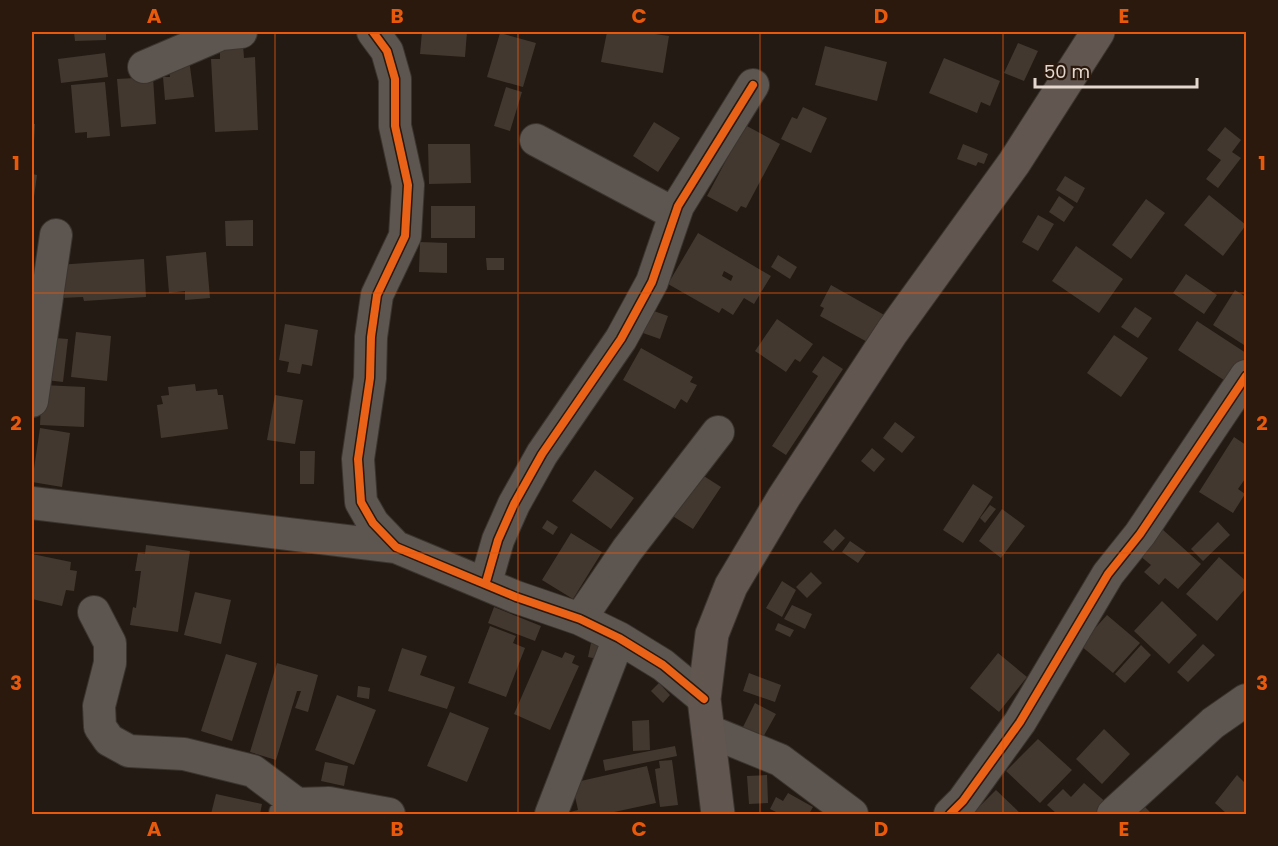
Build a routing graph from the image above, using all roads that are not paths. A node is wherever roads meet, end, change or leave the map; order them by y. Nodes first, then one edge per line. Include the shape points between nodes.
1 (241, 32) edge
2 (374, 32) edge
3 (1098, 32) edge
4 (144, 67) dead end
5 (753, 85) dead end
6 (536, 140) dead end
7 (675, 214) junction
8 (56, 235) dead end
9 (1246, 376) edge
10 (32, 401) edge
11 (718, 432) dead end
12 (32, 502) edge
13 (396, 546) junction
14 (486, 582) junction
15 (94, 612) dead end
16 (580, 619) junction
17 (619, 638) junction
18 (704, 699) junction
19 (1246, 700) edge
20 (710, 731) junction
21 (291, 809) edge
22 (389, 814) edge
23 (552, 814) edge
24 (718, 814) edge
25 (852, 814) edge
26 (951, 814) edge
27 (1113, 814) edge

1 - 4 street via 221,34
2 - 13 street via 387,51 394,79 394,126 408,185 405,236 387,268 370,337 370,378 359,448 359,484 361,502 373,523
3 - 18 main road via 1014,163 892,332 730,586 712,634
5 - 7 street
6 - 7 street
7 - 14 street via 651,282 621,339 514,504
8 - 10 street
9 - 26 street via 1140,534 1108,574 1020,722
11 - 16 street via 627,550
12 - 13 street
13 - 14 street
14 - 16 street
15 - 21 street via 110,642 110,663 99,706 100,727 109,740 129,751 184,754 253,771
16 - 17 street
17 - 18 street via 663,665
17 - 23 street
18 - 20 main road
19 - 27 street via 1214,723
20 - 24 main road
20 - 25 street via 780,760
21 - 22 street via 329,803

